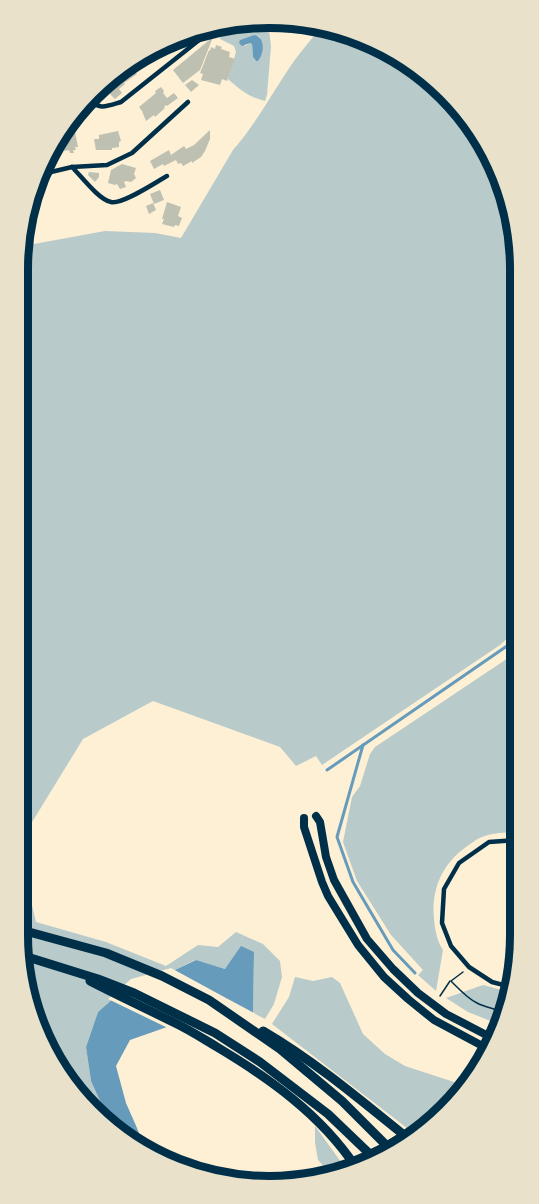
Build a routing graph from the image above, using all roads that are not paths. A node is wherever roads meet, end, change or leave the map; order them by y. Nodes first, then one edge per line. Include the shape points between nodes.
1 (201, 39) edge
2 (188, 102) dead end
3 (94, 105) edge
4 (72, 167) junction
5 (50, 169) edge
6 (51, 172) junction
7 (167, 176) dead end
8 (47, 177) edge
9 (316, 816) joint
10 (304, 818) joint
11 (510, 840) edge
12 (28, 932) edge
13 (30, 958) edge
14 (69, 970) junction
15 (505, 985) edge
16 (209, 999) junction
17 (488, 1036) edge
18 (483, 1046) edge
19 (403, 1135) edge
20 (386, 1145) edge
21 (370, 1154) edge
22 (352, 1161) edge

1 - 3 street via 121,102 103,108
2 - 4 street via 132,153 107,165
4 - 6 street
4 - 7 street via 111,202 120,202
5 - 6 street
6 - 8 street
9 - 10 street
9 - 17 main road via 334,880 367,939 418,993 446,1014
10 - 18 main road via 322,882 358,945 408,999 434,1020
11 - 15 street via 489,842 459,863 444,889 442,923 451,946 469,968
12 - 16 highway via 106,953
13 - 14 highway
14 - 21 highway via 134,993 215,1034 260,1062 328,1114
14 - 22 highway via 174,1022 273,1084 319,1122
16 - 19 highway via 289,1046
16 - 20 highway via 280,1049 342,1101

